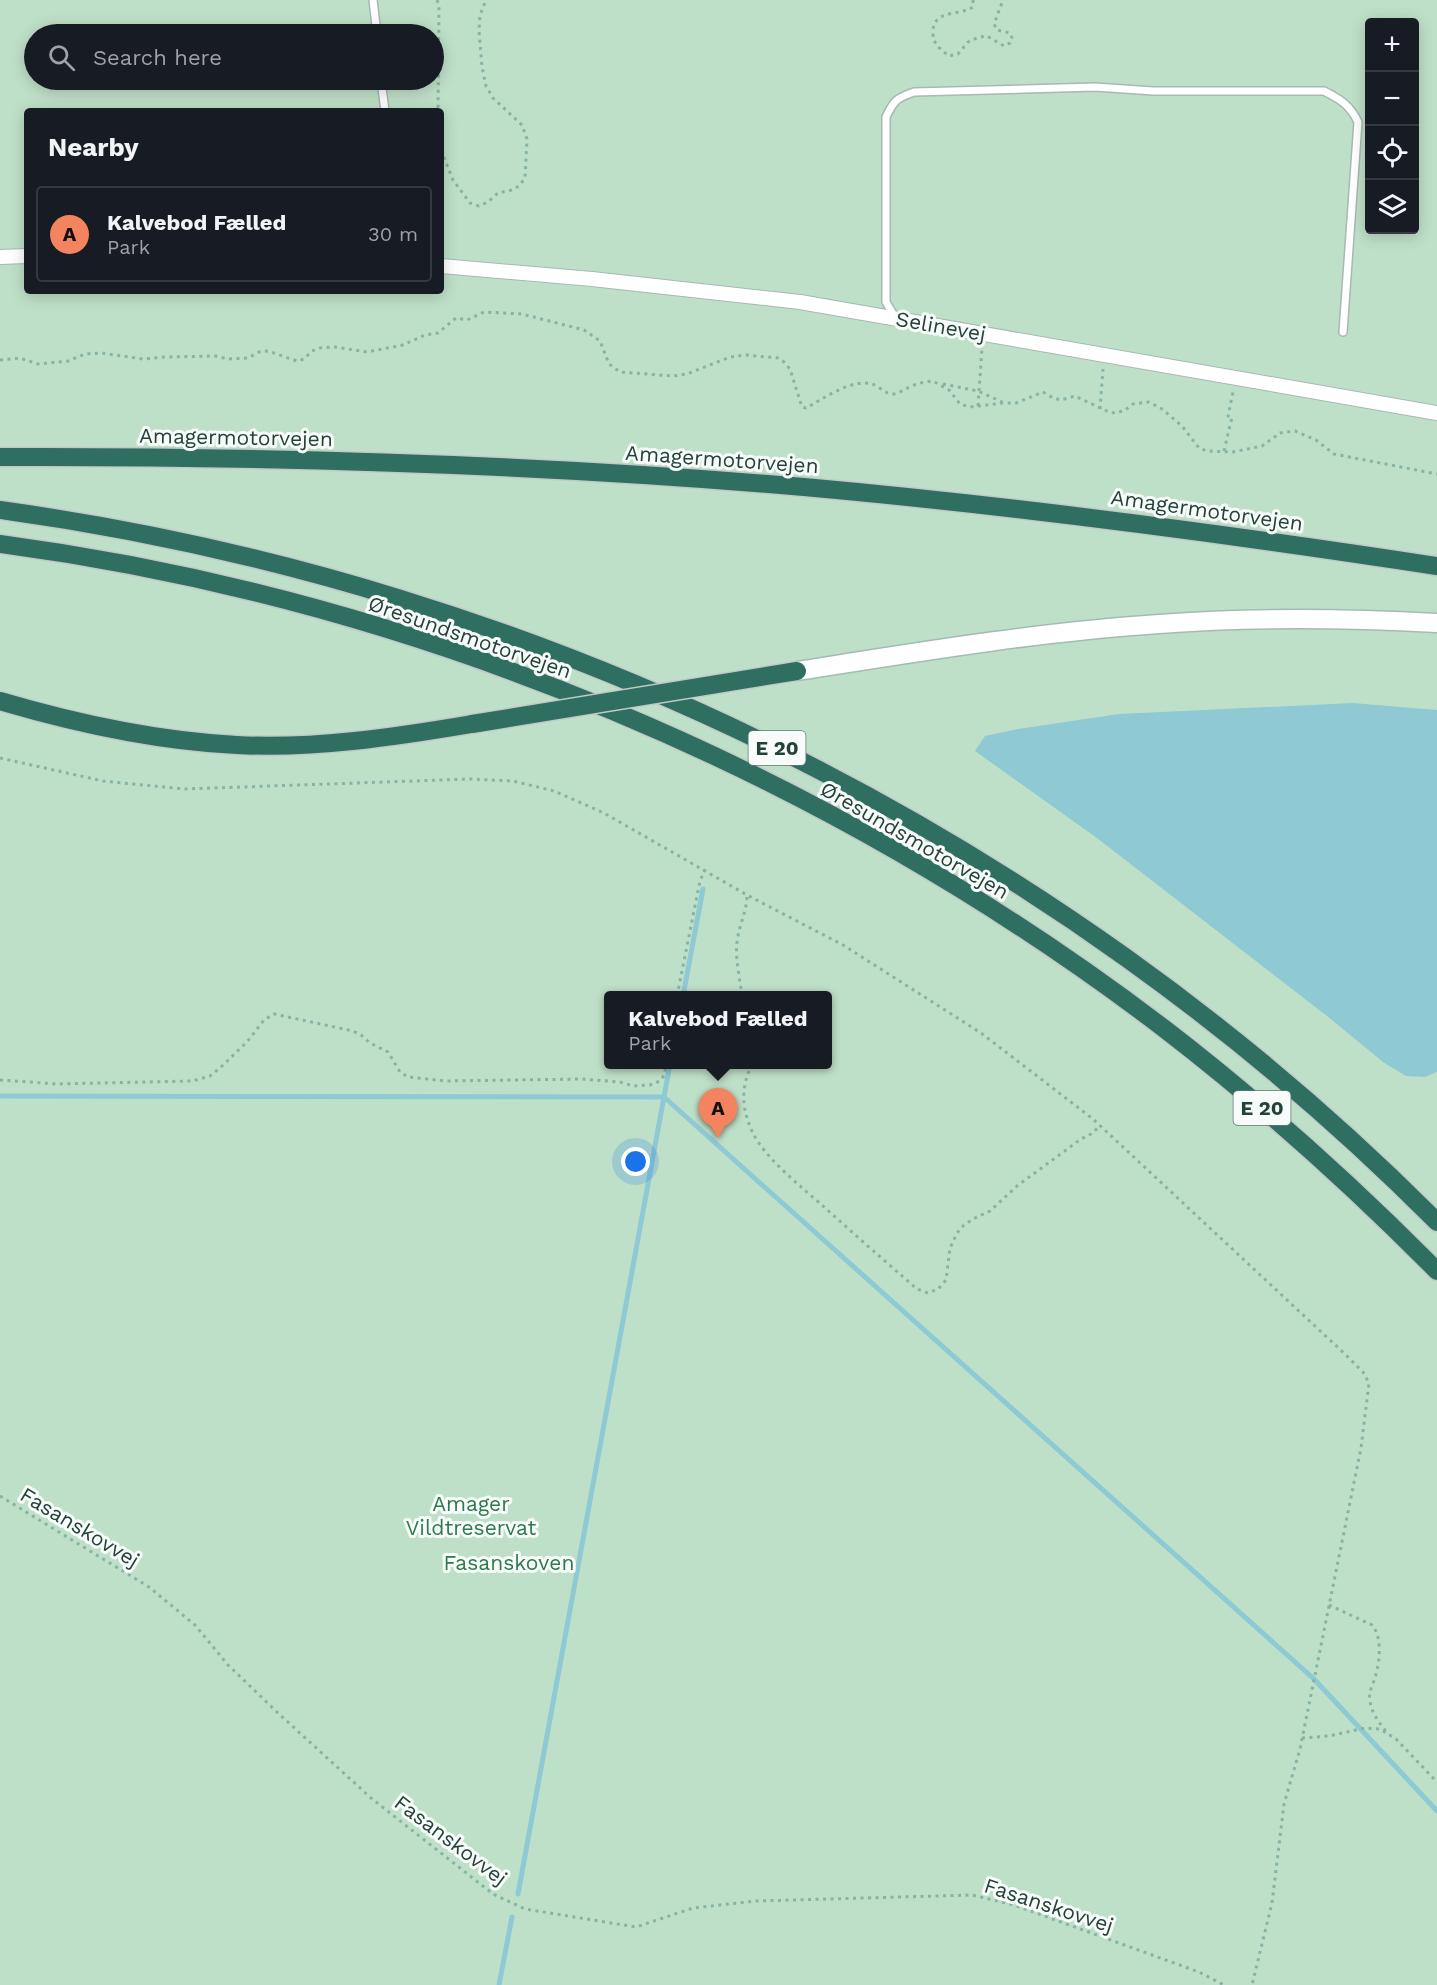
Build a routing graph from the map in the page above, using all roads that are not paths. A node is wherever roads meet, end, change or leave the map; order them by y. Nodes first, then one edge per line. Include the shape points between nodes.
1 (373, 0) edge
2 (376, 24) edge
3 (382, 90) edge
4 (385, 108) edge
5 (24, 256) edge
6 (0, 257) edge
7 (444, 266) edge
8 (896, 319) junction
9 (1343, 332) dead end
10 (1437, 413) edge
11 (0, 457) edge
12 (0, 510) edge
13 (0, 544) edge
14 (1437, 566) edge
15 (1437, 624) edge
16 (798, 671) joint
17 (0, 701) edge
18 (1437, 1222) edge
19 (1437, 1271) edge

1 - 2 lane
3 - 4 lane
5 - 6 street
7 - 8 street, Selinevej via 800,302
8 - 9 lane via 886,302 886,117 899,97 914,93 1095,87 1324,91 1352,109 1358,122
8 - 10 street, Selinevej
11 - 14 highway, Amagermotorvejen via 354,461 737,482 1035,511
12 - 18 highway, Øresundsmotorvejen / E 20 via 184,541 401,598 542,646 777,748 946,840 1133,963 1292,1088
13 - 19 highway, Øresundsmotorvejen / E 20 via 169,573 390,631 605,708 792,795 944,880 1122,998 1284,1127
15 - 16 street via 1311,619 1161,623 1000,640
16 - 17 highway, bridge via 472,724 350,741 275,746 126,733

